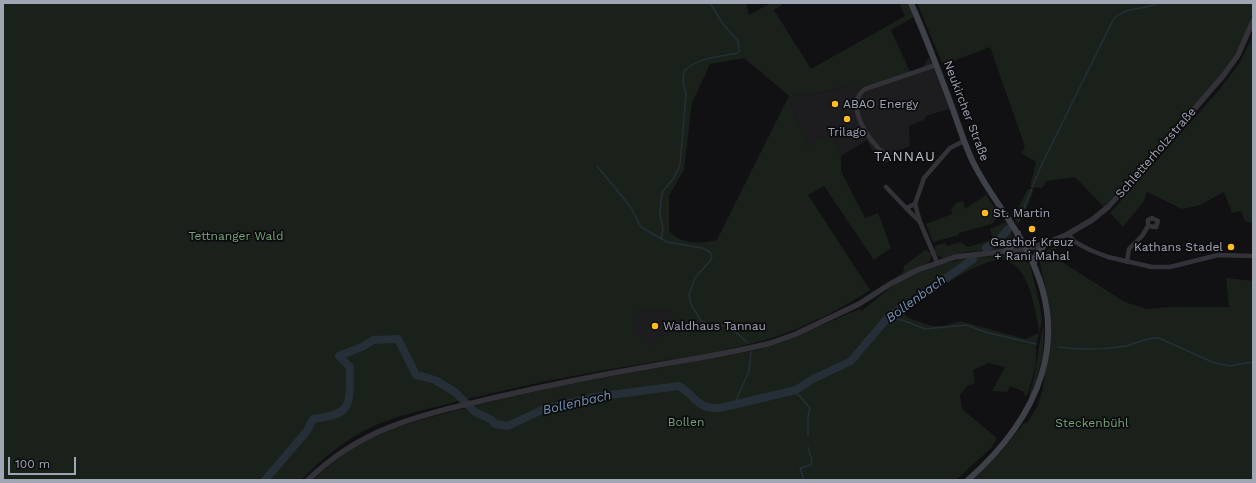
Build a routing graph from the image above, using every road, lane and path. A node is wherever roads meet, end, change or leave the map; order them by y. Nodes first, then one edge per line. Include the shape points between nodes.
1 (911, 3) edge
2 (1253, 21) edge
3 (936, 65) junction
4 (964, 141) junction
5 (884, 153) dead end
6 (886, 187) dead end
7 (916, 204) junction
8 (906, 208) junction
9 (920, 222) junction
10 (1148, 226) dead end
11 (1018, 233) junction
12 (1068, 234) junction
13 (1047, 243) junction
14 (1026, 249) junction
15 (1006, 251) junction
16 (1253, 256) edge
17 (937, 262) junction
18 (1127, 262) junction
19 (1034, 263) junction
20 (308, 480) edge
21 (968, 480) edge

1 - 3 main road, Neukircher Straße
2 - 12 street, Schletterholzstraße via 1238,55 1214,87 1108,207
3 - 4 main road, Neukircher Straße
3 - 5 street via 858,93 857,110 872,142
4 - 7 street via 950,148 924,178
4 - 11 main road, Neukircher Straße via 980,175
6 - 8 street
7 - 8 street
7 - 9 street
8 - 9 street
9 - 17 street
10 - 18 street via 1129,249
11 - 14 main road, Neukircher Straße
11 - 15 main road via 1016,244
12 - 13 street, Schletterholzstraße
12 - 18 street via 1075,242 1090,250
13 - 14 street, Schletterholzstraße
13 - 19 main road via 1036,253
14 - 15 street, Schletterholzstraße
14 - 19 main road, Neukircher Straße
15 - 17 street, Schletterholzstraße
16 - 18 street via 1218,255 1170,267 1152,268
17 - 20 street, Schletterholzstraße via 904,276 853,307 771,343 595,376 410,419 376,432 341,453
19 - 21 main road, Neukircher Straße via 1044,296 1048,324 1047,349 1040,379 1033,400 1017,428 996,454

